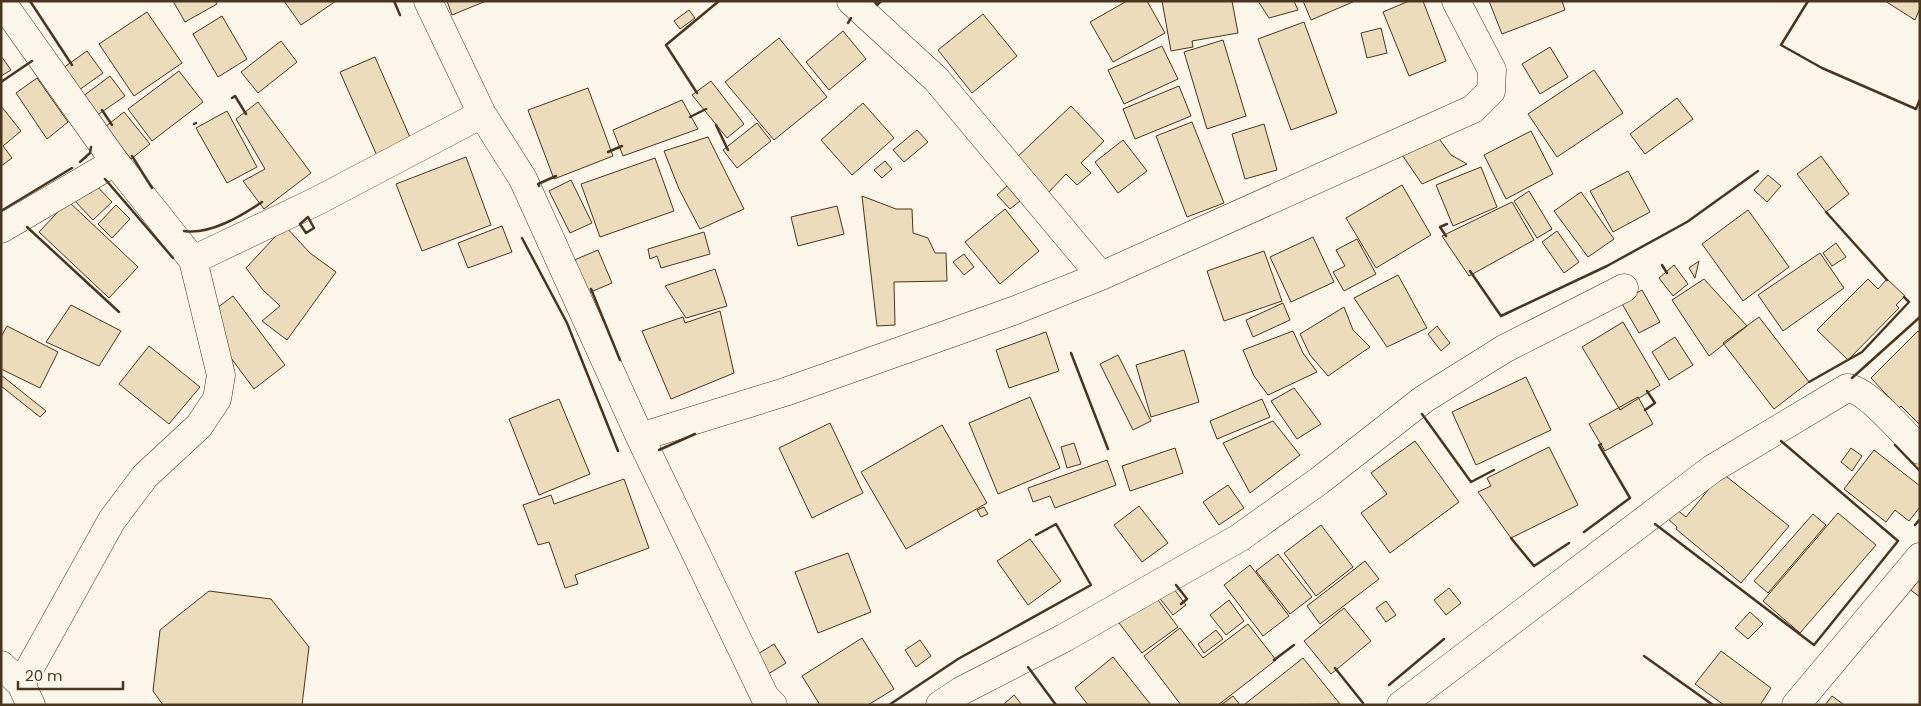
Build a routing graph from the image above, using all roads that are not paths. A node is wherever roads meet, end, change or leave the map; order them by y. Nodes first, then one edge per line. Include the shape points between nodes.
1 (1, 1) edge
2 (428, 1) edge
3 (852, 1) edge
4 (1456, 1) edge
5 (482, 114) junction
6 (115, 162) junction
7 (1, 229) edge
8 (193, 260) junction
9 (1101, 276) junction
10 (1624, 288) dead end
11 (640, 437) junction
12 (1920, 450) edge
13 (1920, 556) edge
14 (1, 665) edge
15 (26, 694) edge
16 (773, 705) edge
17 (940, 705) edge
18 (1401, 705) edge
19 (1796, 705) edge

1 - 6 street
2 - 5 street
3 - 9 street via 936,79
4 - 9 street via 1492,70 1491,91 1473,108
5 - 8 street via 317,201
5 - 11 street via 523,179
6 - 7 street
6 - 8 street
8 - 15 street via 221,375 217,399 199,426 145,476 112,520
9 - 11 street via 1013,311 785,392
10 - 17 street via 1504,349 1424,399 1239,538
11 - 16 street via 765,697
12 - 18 street via 1864,395 1853,388 1846,388 1712,469
13 - 19 street
14 - 15 street

